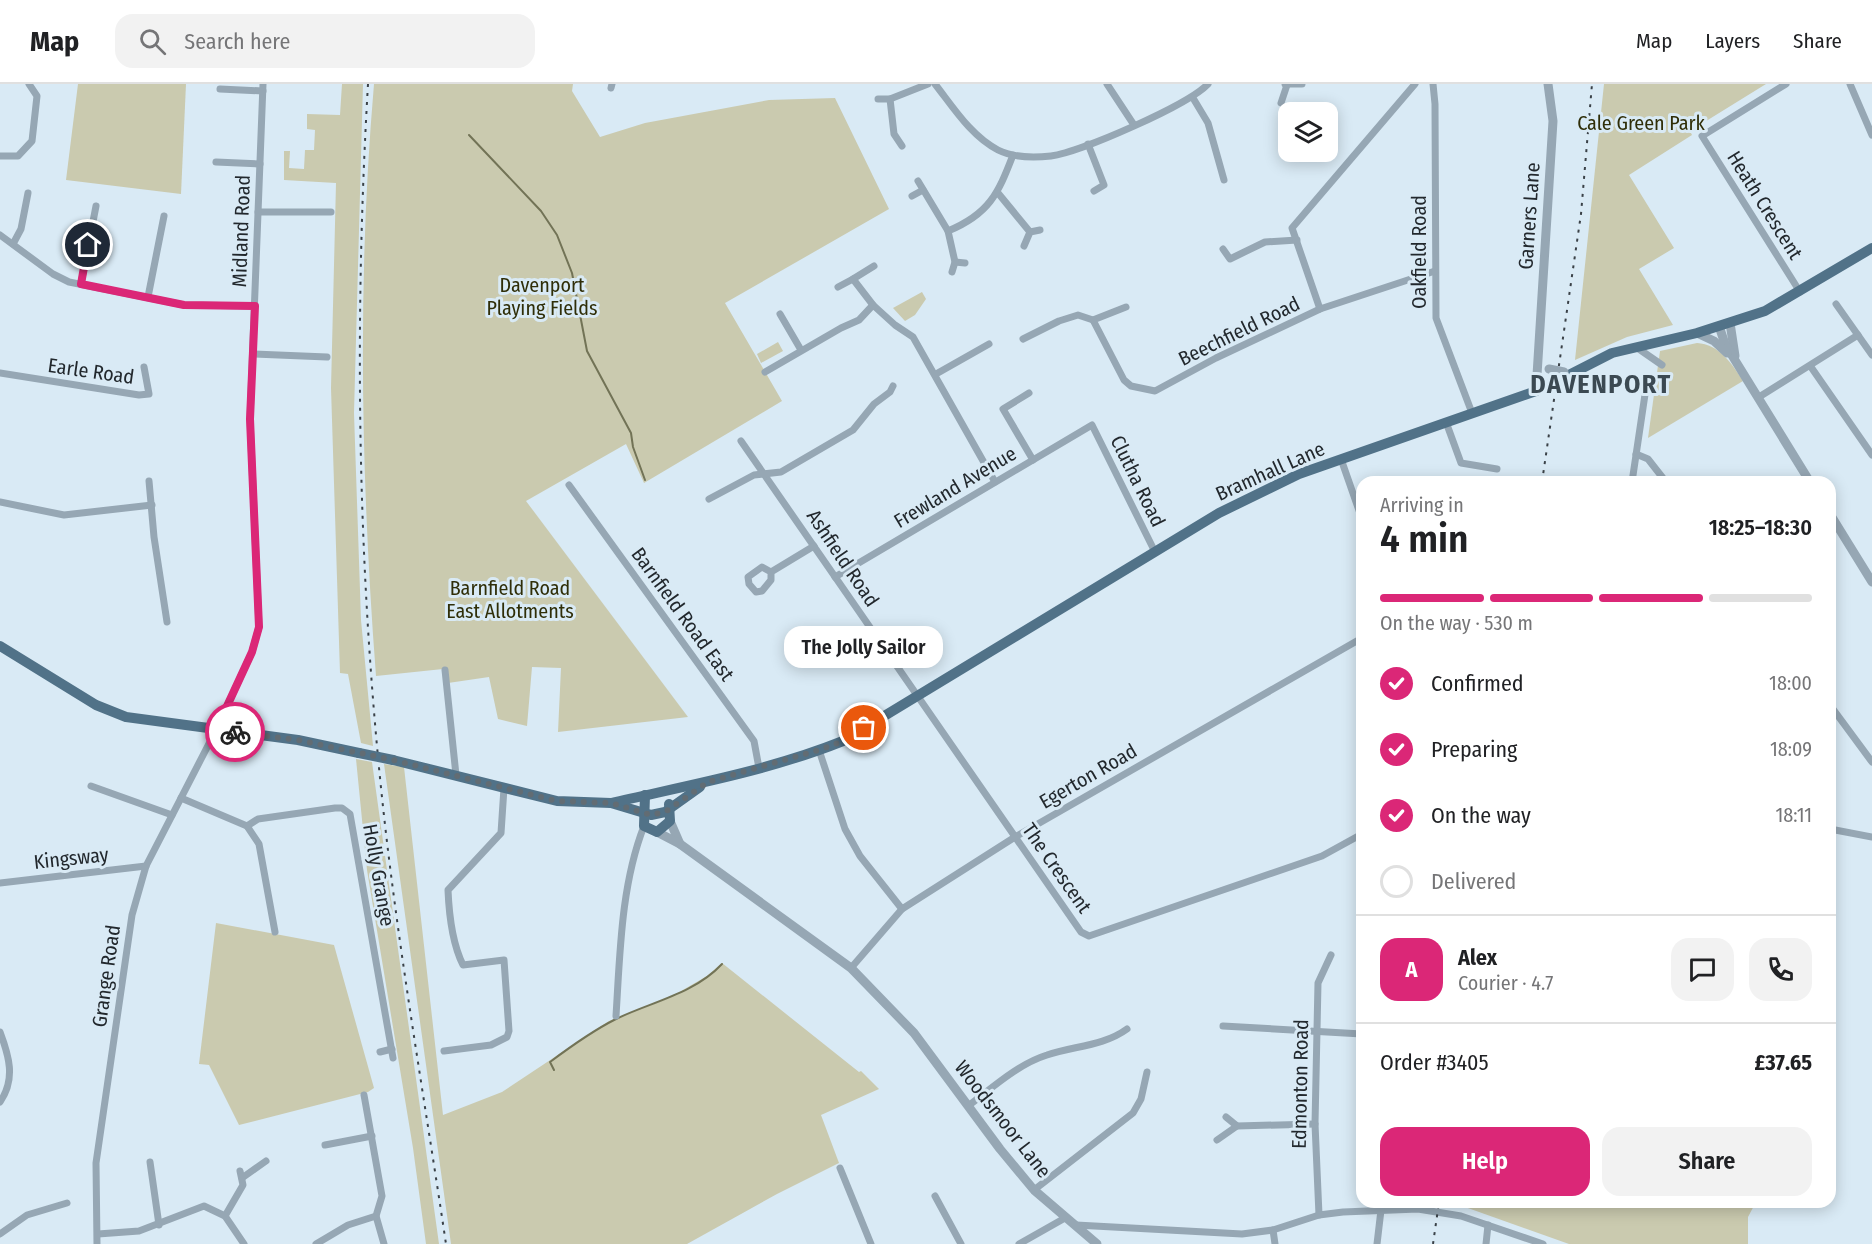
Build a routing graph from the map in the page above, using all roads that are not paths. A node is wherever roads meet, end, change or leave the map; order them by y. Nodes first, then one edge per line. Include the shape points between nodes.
1 (28, 84) edge
2 (928, 84) edge
3 (935, 84) edge
4 (1107, 84) edge
5 (1208, 84) edge
6 (1302, 84) edge
7 (1415, 84) edge
8 (1433, 84) edge
9 (1548, 84) edge
10 (1786, 84) edge
11 (1850, 84) edge
12 (1286, 85) edge
13 (263, 88) edge
14 (220, 89) dead end
15 (1193, 98) junction
16 (878, 99) dead end
17 (890, 99) junction
18 (1281, 102) edge
19 (1134, 125) junction
20 (1872, 135) edge
21 (1088, 144) junction
22 (902, 146) dead end
23 (1013, 155) junction
24 (0, 156) edge
25 (216, 162) dead end
26 (260, 164) junction
27 (1224, 180) dead end
28 (918, 181) dead end
29 (923, 190) junction
30 (1094, 191) dead end
31 (28, 193) dead end
32 (998, 193) junction
33 (912, 196) dead end
34 (96, 206) dead end
35 (258, 212) junction
36 (331, 212) dead end
37 (164, 216) dead end
38 (1040, 230) dead end
39 (948, 231) junction
40 (1030, 232) junction
41 (0, 235) edge
42 (1297, 240) junction
43 (13, 244) junction
44 (1024, 246) dead end
45 (1872, 248) edge
46 (1223, 249) dead end
47 (955, 262) junction
48 (965, 263) dead end
49 (874, 266) dead end
50 (1435, 271) junction
51 (952, 272) dead end
52 (853, 279) junction
53 (81, 284) junction
54 (838, 287) dead end
55 (1800, 292) junction
56 (148, 297) junction
57 (1836, 304) dead end
58 (873, 305) junction
59 (255, 306) junction
60 (1126, 307) dead end
61 (1320, 309) junction
62 (780, 314) dead end
63 (1093, 320) junction
64 (1725, 325) junction
65 (1697, 333) junction
66 (1858, 335) junction
67 (1023, 339) dead end
68 (989, 344) dead end
69 (1636, 347) junction
70 (801, 350) junction
71 (1539, 350) junction
72 (253, 354) junction
73 (1872, 355) edge
74 (327, 357) dead end
75 (1736, 360) junction
76 (1662, 365) dead end
77 (144, 367) dead end
78 (1811, 367) junction
79 (765, 372) dead end
80 (0, 373) edge
81 (1567, 374) junction
82 (936, 375) junction
83 (1647, 381) dead end
84 (892, 386) dead end
85 (1536, 391) junction
86 (1029, 393) dead end
87 (1760, 397) junction
88 (1472, 413) junction
89 (1446, 422) junction
90 (1092, 425) joint
91 (741, 441) dead end
92 (1636, 454) junction
93 (1872, 455) edge
94 (1341, 459) junction
95 (1033, 460) junction
96 (1497, 469) dead end
97 (765, 473) junction
98 (1633, 476) edge
99 (1661, 476) edge
100 (1806, 476) edge
101 (149, 481) dead end
102 (995, 482) junction
103 (569, 485) dead end
104 (709, 499) dead end
105 (0, 502) edge
106 (1356, 502) edge
107 (152, 505) junction
108 (1836, 524) edge
109 (814, 546) junction
110 (1155, 552) junction
111 (771, 572) dead end
112 (835, 577) junction
113 (1872, 582) edge
114 (167, 622) dead end
115 (1356, 641) edge
116 (0, 646) edge
117 (445, 670) dead end
118 (917, 694) junction
119 (1836, 713) edge
120 (216, 730) junction
121 (819, 750) junction
122 (1872, 762) edge
123 (759, 768) junction
124 (456, 775) junction
125 (708, 782) junction
126 (91, 786) dead end
127 (504, 788) junction
128 (659, 793) junction
129 (645, 795) junction
130 (181, 798) junction
131 (611, 803) junction
132 (671, 808) junction
133 (645, 813) junction
134 (172, 815) junction
135 (670, 821) junction
136 (247, 826) junction
137 (644, 826) junction
138 (1836, 830) edge
139 (657, 832) junction
140 (1015, 837) junction
141 (1356, 837) edge
142 (1872, 837) edge
143 (680, 844) junction
144 (146, 866) junction
145 (0, 883) edge
146 (902, 909) junction
147 (274, 932) dead end
148 (1331, 955) dead end
149 (851, 968) junction
150 (616, 1016) dead end
151 (1222, 1026) dead end
152 (1126, 1029) dead end
153 (1317, 1031) junction
154 (0, 1032) edge
155 (1356, 1034) edge
156 (392, 1049) junction
157 (444, 1051) dead end
158 (380, 1052) dead end
159 (393, 1058) dead end
160 (1147, 1072) dead end
161 (364, 1095) dead end
162 (0, 1102) edge
163 (968, 1106) junction
164 (1226, 1117) dead end
165 (1315, 1124) junction
166 (1237, 1126) junction
167 (372, 1136) junction
168 (1217, 1140) dead end
169 (325, 1145) dead end
170 (266, 1161) dead end
171 (150, 1162) dead end
172 (840, 1168) dead end
173 (1034, 1190) junction
174 (935, 1196) dead end
175 (67, 1203) dead end
176 (1382, 1210) junction
177 (376, 1215) junction
178 (1319, 1215) junction
179 (225, 1216) junction
180 (1065, 1218) junction
181 (159, 1224) junction
182 (1076, 1225) junction
183 (1488, 1225) junction
184 (1273, 1230) junction
185 (0, 1234) edge
186 (98, 1234) junction
187 (97, 1244) edge
188 (244, 1244) edge
189 (316, 1244) edge
190 (384, 1244) edge
191 (871, 1244) edge
192 (961, 1244) edge
193 (1018, 1244) edge
194 (1097, 1244) edge
195 (1275, 1244) edge
196 (1377, 1244) edge
197 (1486, 1244) edge
198 (1543, 1244) edge

1 - 24 street via 37,96 31,143 18,156
2 - 17 street
3 - 23 street via 982,141
4 - 19 street
5 - 15 street
6 - 12 street
7 - 42 street via 1292,228
8 - 50 street, Oakfield Road
9 - 71 street, Garners Lane via 1553,121
10 - 55 street, Heath Crescent via 1702,136
11 - 20 street
12 - 18 street
13 - 14 street
13 - 26 street, Midland Road
15 - 19 street
15 - 27 street via 1208,123
16 - 17 street
17 - 22 street via 894,134
19 - 21 street
21 - 23 street via 1054,156
21 - 30 street via 1104,185
23 - 32 street
25 - 26 street
26 - 35 street, Midland Road
28 - 29 street
29 - 33 street
29 - 39 street
31 - 43 street via 21,229
32 - 39 street via 989,205
32 - 40 street
34 - 53 street
35 - 36 street
35 - 59 street, Midland Road
37 - 56 street
38 - 40 street
39 - 47 street
40 - 44 street
41 - 43 street
42 - 46 street via 1265,242 1230,259
42 - 61 street
43 - 53 street via 53,274
45 - 55 main road, Bramhall Lane
47 - 48 street
47 - 51 street
49 - 52 street
50 - 61 street, Beechfield Road
50 - 88 street, Oakfield Road via 1436,318
52 - 54 street
52 - 58 street
53 - 56 street
55 - 64 main road, Bramhall Lane via 1765,311
56 - 59 street via 184,305
57 - 66 street
58 - 70 street via 858,320
58 - 82 street via 913,338
59 - 72 street, Midland Road
60 - 63 street
61 - 63 street, Beechfield Road via 1155,391 1131,386 1124,380
62 - 70 street
63 - 67 street via 1078,315
64 - 65 main road, Bramhall Lane
64 - 75 street via 1725,344
65 - 69 main road, Bramhall Lane
65 - 75 street via 1714,341
66 - 73 street
66 - 78 street
68 - 82 street
69 - 76 street
69 - 81 main road, Bramhall Lane via 1612,353
70 - 79 street
71 - 81 street, bridge via 1549,369
71 - 85 street, Garners Lane
72 - 74 street
72 - 120 street, Midland Road via 250,419 259,627 252,652
75 - 87 street
77 - 80 street, Earle Road via 149,394 139,395
78 - 87 street
78 - 93 street
81 - 85 main road, Bramhall Lane, bridge
82 - 102 street
83 - 92 street
84 - 97 street via 890,393 874,404 853,430 781,472
85 - 88 main road, Bramhall Lane
86 - 95 street via 1003,409
87 - 100 street
88 - 89 main road, Bramhall Lane
89 - 94 main road, Bramhall Lane
89 - 96 street via 1461,463
90 - 95 street, Frewland Avenue
90 - 110 street, Clutha Road
91 - 97 street, Ashfield Road
92 - 98 street
92 - 99 street via 1648,459
94 - 106 street
94 - 110 main road, Bramhall Lane via 1291,477 1219,513
95 - 102 street, Frewland Avenue
97 - 104 street
97 - 109 street, Ashfield Road
101 - 107 street
102 - 112 street, Frewland Avenue
103 - 123 street, Barnfield Road East via 754,741
105 - 107 street via 64,515
107 - 114 street
108 - 113 street
109 - 111 street
109 - 112 street, Ashfield Road
110 - 118 main road, Bramhall Lane
112 - 118 street, Ashfield Road
115 - 140 street, Egerton Road
116 - 120 main road, Bramhall Lane via 96,705 126,717
117 - 124 street
118 - 121 main road, Bramhall Lane via 843,741
118 - 140 street, The Crescent
119 - 122 street
120 - 124 main road, Bramhall Lane, bridge via 298,740
120 - 130 street, Grange Road
121 - 123 main road, Bramhall Lane
121 - 146 street via 845,829 860,856
123 - 125 main road, Bramhall Lane
124 - 127 main road, Bramhall Lane
125 - 128 main road, Bramhall Lane
125 - 132 main road, Bramhall Lane
126 - 134 street
127 - 131 main road, Bramhall Lane via 557,801
127 - 157 street via 501,833 448,890 448,909 463,965 504,960 509,1032 507,1037 491,1044
128 - 129 main road, Bramhall Lane
128 - 132 main road
129 - 131 main road, Bramhall Lane
129 - 133 main road
130 - 134 street, Grange Road
130 - 136 street
131 - 133 main road, Bramhall Lane
132 - 133 main road, Bramhall Lane via 658,815
132 - 135 main road
133 - 137 main road
134 - 144 street, Grange Road
135 - 139 main road
135 - 143 street
136 - 147 street via 259,844
136 - 156 street, Holly Grange via 258,819 335,808 350,814
137 - 139 main road
137 - 150 street via 623,924
138 - 142 street
139 - 143 street, Woodsmoor Lane
140 - 141 street, The Crescent via 1081,932 1089,936 1322,856
140 - 146 street, Egerton Road
143 - 149 street, Woodsmoor Lane
144 - 145 street, Kingsway
144 - 186 street, Grange Road via 132,915 96,1163
146 - 149 street, Egerton Road
148 - 153 street, Edmonton Road via 1318,983
149 - 163 street, Woodsmoor Lane via 902,1018
151 - 153 street
152 - 163 street via 1116,1037 1046,1055 1023,1066
153 - 155 street
153 - 165 street, Edmonton Road
154 - 162 street via 10,1068 9,1088
156 - 158 street
156 - 159 street, Holly Grange
160 - 173 street via 1141,1099 1133,1113
161 - 167 street
163 - 173 street, Woodsmoor Lane
164 - 166 street
165 - 166 street
165 - 178 street, Edmonton Road
166 - 168 street
167 - 169 street
167 - 177 street via 382,1196
170 - 179 street via 241,1174 243,1185
171 - 181 street
172 - 191 street
173 - 180 street, Woodsmoor Lane
174 - 192 street
175 - 185 street via 27,1215
176 - 178 street, Woodsmoor Lane
176 - 183 street, Woodsmoor Lane via 1433,1211
176 - 196 street
177 - 189 street via 348,1225
177 - 190 street
178 - 184 street, Woodsmoor Lane
179 - 181 street via 204,1206
179 - 188 street
180 - 182 street, Woodsmoor Lane
180 - 193 street
181 - 186 street via 139,1231
182 - 184 street, Woodsmoor Lane via 1242,1234
182 - 194 street
183 - 197 street
183 - 198 street, Woodsmoor Lane
184 - 195 street
186 - 187 street, Grange Road

